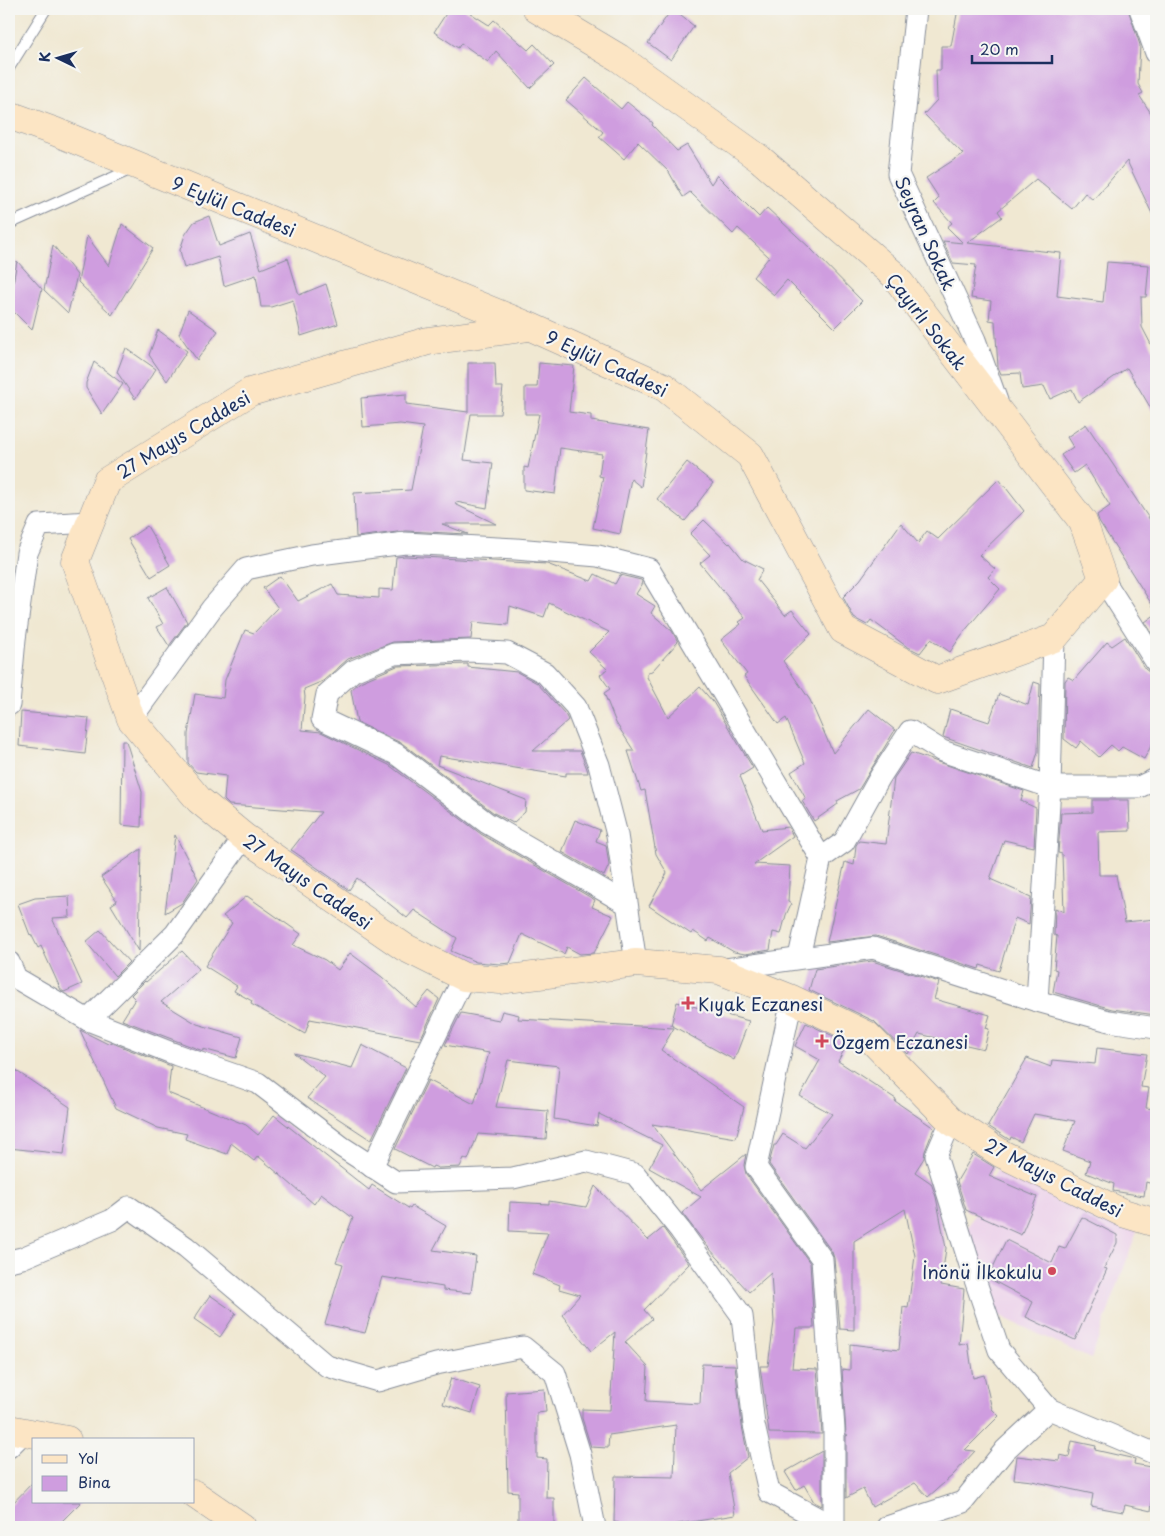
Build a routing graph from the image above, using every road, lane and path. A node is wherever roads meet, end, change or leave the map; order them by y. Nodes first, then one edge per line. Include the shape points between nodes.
1 (46, 9) edge
2 (537, 9) edge
3 (916, 9) edge
4 (1140, 9) edge
5 (1156, 54) edge
6 (9, 68) edge
7 (9, 115) edge
8 (138, 167) junction
9 (9, 224) edge
10 (531, 327) junction
11 (1003, 419) junction
12 (90, 522) junction
13 (1103, 579) junction
14 (1054, 638) junction
15 (1156, 662) edge
16 (9, 705) edge
17 (131, 719) junction
18 (1156, 779) edge
19 (1050, 787) junction
20 (244, 837) junction
21 (821, 858) junction
22 (626, 904) junction
23 (799, 957) junction
24 (9, 962) edge
25 (636, 963) junction
26 (719, 970) junction
27 (464, 977) junction
28 (792, 998) junction
29 (1037, 1001) junction
30 (88, 1020) junction
31 (1156, 1028) edge
32 (951, 1121) junction
33 (372, 1167) junction
34 (1156, 1224) edge
35 (9, 1261) edge
36 (1049, 1409) junction
37 (13, 1437) edge
38 (32, 1438) edge
39 (1156, 1454) edge
40 (195, 1495) edge
41 (242, 1527) edge
42 (595, 1527) edge
43 (834, 1527) edge
44 (887, 1527) edge

1 - 6 lane
2 - 11 street, Çayırlı Sokak via 619,58 760,159 894,275
3 - 11 street, Seyran Sokak via 898,174 975,340
4 - 5 street
7 - 8 street, 9 Eylül Caddesi
8 - 9 lane
8 - 10 street, 9 Eylül Caddesi
10 - 12 street, 27 Mayıs Caddesi via 428,341 250,392 107,481
10 - 14 street, 9 Eylül Caddesi via 664,386 750,455 843,630 937,680
11 - 13 street, Çayırlı Sokak via 1083,522
12 - 16 street via 39,525 27,552 14,639
12 - 17 street, 27 Mayıs Caddesi via 75,560
13 - 14 street
13 - 15 street, Çayırlı Sokak
14 - 19 street
17 - 20 street, 27 Mayıs Caddesi via 199,800
17 - 21 street via 212,608 246,569 405,543 598,556 649,569
18 - 19 street via 1139,787
19 - 21 street via 942,751 910,731 844,842
19 - 29 street
20 - 27 street, 27 Mayıs Caddesi via 404,948
20 - 30 street via 175,934
21 - 23 street
22 - 22 street via 617,834 599,765 576,707 545,673 508,653 394,654 353,671 327,694 322,719 396,754 487,823
22 - 25 street
23 - 26 street
23 - 29 street via 873,948
24 - 30 street via 16,978
25 - 26 street, 27 Mayıs Caddesi
25 - 27 street, 27 Mayıs Caddesi via 500,980
26 - 28 street, 27 Mayıs Caddesi
27 - 33 street
28 - 32 street, 27 Mayıs Caddesi via 868,1035
28 - 43 street via 756,1167 822,1259 834,1429
29 - 31 street via 1109,1021
30 - 33 street via 258,1084
32 - 34 street, 27 Mayıs Caddesi via 1002,1154 1123,1213
32 - 36 street via 936,1156 969,1262 999,1350
33 - 43 street via 396,1182 513,1178 586,1161 635,1174 742,1316 754,1425 769,1492
35 - 42 street via 112,1220 129,1207 186,1246 328,1366 378,1381 436,1364 523,1347 555,1373 580,1454
36 - 39 street
36 - 44 street via 1005,1450 963,1502
37 - 38 street
40 - 41 street

